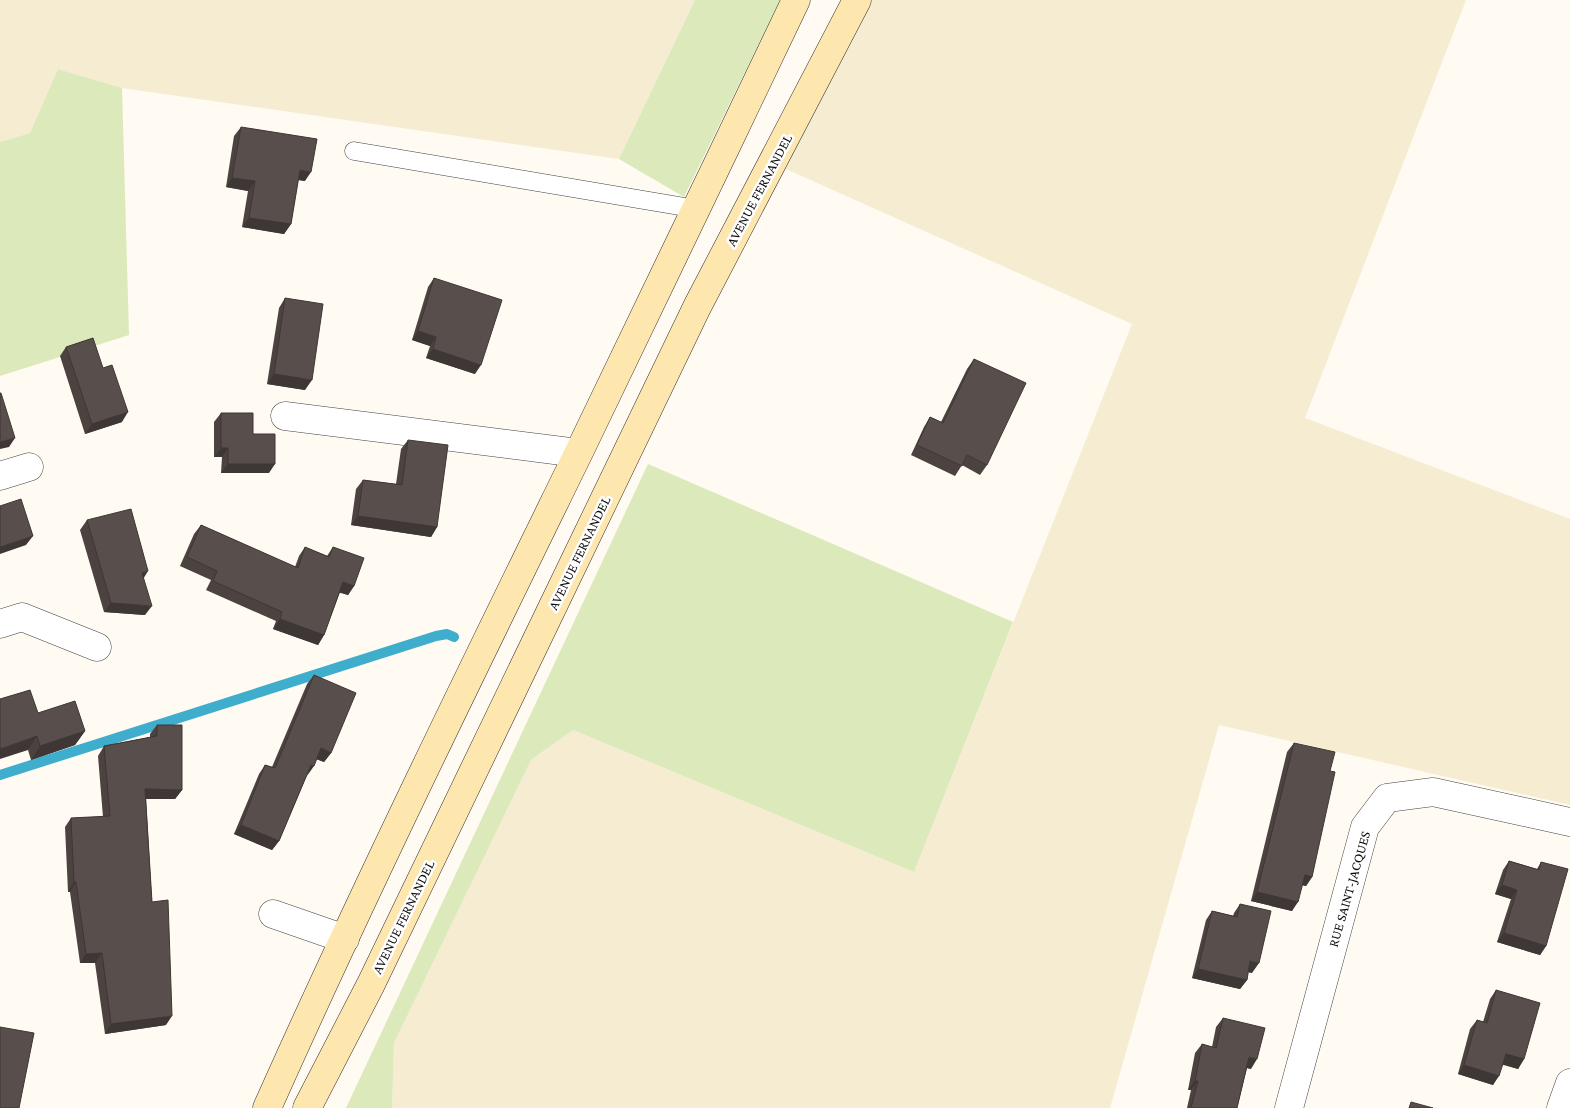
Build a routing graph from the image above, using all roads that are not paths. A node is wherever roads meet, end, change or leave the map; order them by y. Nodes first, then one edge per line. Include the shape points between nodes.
1 (796, 0) edge
2 (857, 0) edge
3 (354, 151) dead end
4 (697, 209) junction
5 (285, 416) dead end
6 (578, 453) junction
7 (28, 467) dead end
8 (0, 476) edge
9 (0, 624) edge
10 (97, 647) dead end
11 (1570, 822) edge
12 (273, 914) dead end
13 (345, 939) junction
14 (1570, 1083) edge
15 (268, 1108) edge
16 (307, 1108) edge
17 (1289, 1108) edge
18 (1560, 1108) edge

1 - 4 main road
2 - 16 main road, AVENUE FERNANDEL via 697,307 375,976
3 - 4 lane
4 - 6 main road
5 - 6 street
6 - 13 main road
7 - 8 street
9 - 10 street via 22,616
11 - 17 street, RUE SAINT-JACQUES via 1433,792 1387,798 1365,827
12 - 13 street
13 - 15 main road
14 - 18 street

